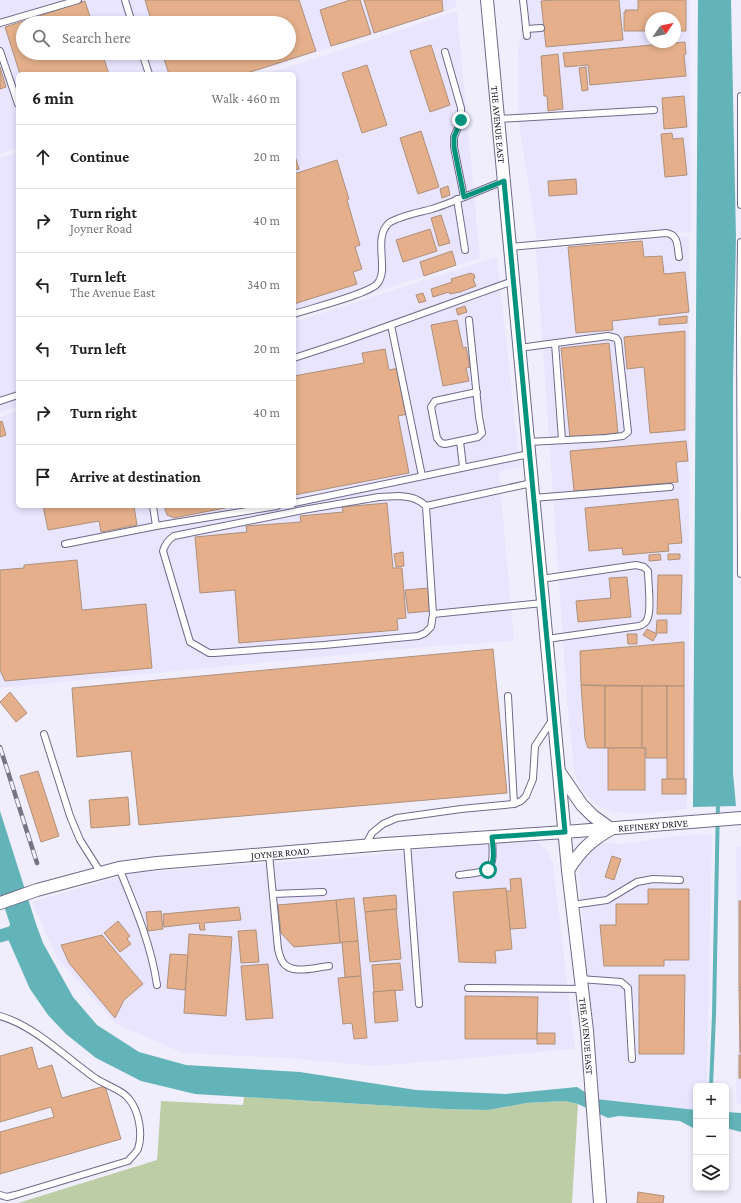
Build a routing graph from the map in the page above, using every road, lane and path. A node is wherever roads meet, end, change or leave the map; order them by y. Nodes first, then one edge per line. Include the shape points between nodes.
1 (78, 0) edge
2 (125, 0) edge
3 (487, 0) edge
4 (523, 0) edge
5 (24, 16) edge
6 (130, 16) edge
7 (16, 18) edge
8 (0, 23) edge
9 (541, 28) dead end
10 (0, 51) edge
11 (445, 52) dead end
12 (144, 60) edge
13 (148, 72) edge
14 (741, 96) edge
15 (16, 98) edge
16 (654, 110) dead end
17 (498, 119) junction
18 (504, 181) junction
19 (464, 197) junction
20 (457, 199) junction
21 (741, 205) edge
22 (741, 242) edge
23 (510, 247) junction
24 (465, 250) dead end
25 (679, 257) dead end
26 (513, 281) junction
27 (296, 313) edge
28 (469, 320) dead end
29 (391, 324) junction
30 (555, 344) junction
31 (519, 348) junction
32 (296, 357) edge
33 (476, 392) junction
34 (16, 396) edge
35 (0, 401) edge
36 (562, 440) junction
37 (460, 441) junction
38 (528, 442) junction
39 (529, 454) junction
40 (463, 467) junction
41 (422, 476) junction
42 (532, 483) junction
43 (670, 487) dead end
44 (533, 498) junction
45 (296, 503) edge
46 (426, 506) junction
47 (153, 508) edge
48 (265, 508) edge
49 (156, 526) junction
50 (65, 544) dead end
51 (741, 574) edge
52 (541, 579) junction
53 (543, 603) junction
54 (433, 614) junction
55 (547, 639) junction
56 (508, 696) dead end
57 (554, 718) junction
58 (44, 734) dead end
59 (559, 770) junction
60 (514, 804) junction
61 (739, 818) edge
62 (611, 829) junction
63 (565, 832) junction
64 (492, 837) junction
65 (407, 843) junction
66 (365, 846) junction
67 (269, 854) junction
68 (119, 868) junction
69 (568, 870) junction
70 (101, 873) junction
71 (460, 875) dead end
72 (680, 880) dead end
73 (323, 892) dead end
74 (273, 894) junction
75 (0, 903) edge
76 (572, 905) junction
77 (329, 966) dead end
78 (581, 984) junction
79 (157, 985) dead end
80 (468, 988) dead end
81 (419, 1004) dead end
82 (0, 1016) edge
83 (632, 1059) dead end
84 (0, 1195) edge
85 (600, 1203) edge

1 - 5 lane
2 - 6 lane
3 - 17 street, THE AVENUE EAST
4 - 9 lane via 526,32
7 - 8 lane
10 - 15 lane
11 - 19 lane via 461,108 461,120 454,137 454,147
12 - 13 lane
14 - 21 lane
16 - 17 lane
17 - 18 street, THE AVENUE EAST
18 - 19 lane
18 - 23 street, THE AVENUE EAST
19 - 20 lane
20 - 24 lane
20 - 27 lane via 388,224 381,244 381,278 377,285
22 - 51 lane
23 - 25 lane via 666,233 676,238
23 - 26 street, THE AVENUE EAST
26 - 29 lane
26 - 31 street, THE AVENUE EAST
28 - 33 lane
29 - 32 lane
29 - 41 lane
30 - 31 lane
30 - 36 lane
30 - 36 lane via 608,336 616,338 628,432 623,436
31 - 38 street, THE AVENUE EAST
33 - 37 lane via 482,433 478,437
33 - 37 lane via 434,401 431,407 438,440 445,444
34 - 35 lane
36 - 38 lane
37 - 40 lane
38 - 39 street, THE AVENUE EAST
39 - 40 lane
39 - 42 street, THE AVENUE EAST
40 - 41 lane
41 - 45 lane
42 - 44 street, THE AVENUE EAST
42 - 46 lane
43 - 44 lane
44 - 52 street, THE AVENUE EAST
46 - 54 lane
46 - 54 lane via 412,497 399,496 303,510 174,536 167,542 164,551 190,642 209,653 418,636 431,627
47 - 49 lane
48 - 49 lane
49 - 50 lane
52 - 53 street, THE AVENUE EAST
52 - 55 lane via 636,565 648,571 649,613 644,624
53 - 54 lane
53 - 55 street, THE AVENUE EAST
55 - 57 street, THE AVENUE EAST
56 - 60 lane
57 - 59 street, THE AVENUE EAST
57 - 60 lane via 535,746 533,778 526,796
58 - 70 lane via 70,816 80,840
59 - 62 street via 582,805
59 - 63 street, THE AVENUE EAST
60 - 66 lane via 397,818 383,824 372,833
61 - 62 street, REFINERY DRIVE
62 - 63 street, REFINERY DRIVE
62 - 69 street via 588,844
63 - 64 street, JOYNER ROAD
63 - 69 street, THE AVENUE EAST
64 - 65 street, JOYNER ROAD
64 - 71 lane via 491,867 483,872
65 - 66 street, JOYNER ROAD
65 - 81 lane
66 - 67 street, JOYNER ROAD
67 - 68 street, JOYNER ROAD
67 - 74 lane
68 - 70 street, JOYNER ROAD
68 - 79 lane via 147,940
69 - 76 street, THE AVENUE EAST
70 - 75 street, JOYNER ROAD
72 - 76 lane via 654,879 637,882 607,900
73 - 74 lane
74 - 77 lane via 281,960 289,968 296,970
76 - 78 street, THE AVENUE EAST
78 - 80 lane
78 - 83 lane via 622,982 628,988
78 - 85 street, THE AVENUE EAST
82 - 84 lane via 34,1032 109,1087 124,1093 136,1111 139,1129 138,1150 128,1161 15,1195

